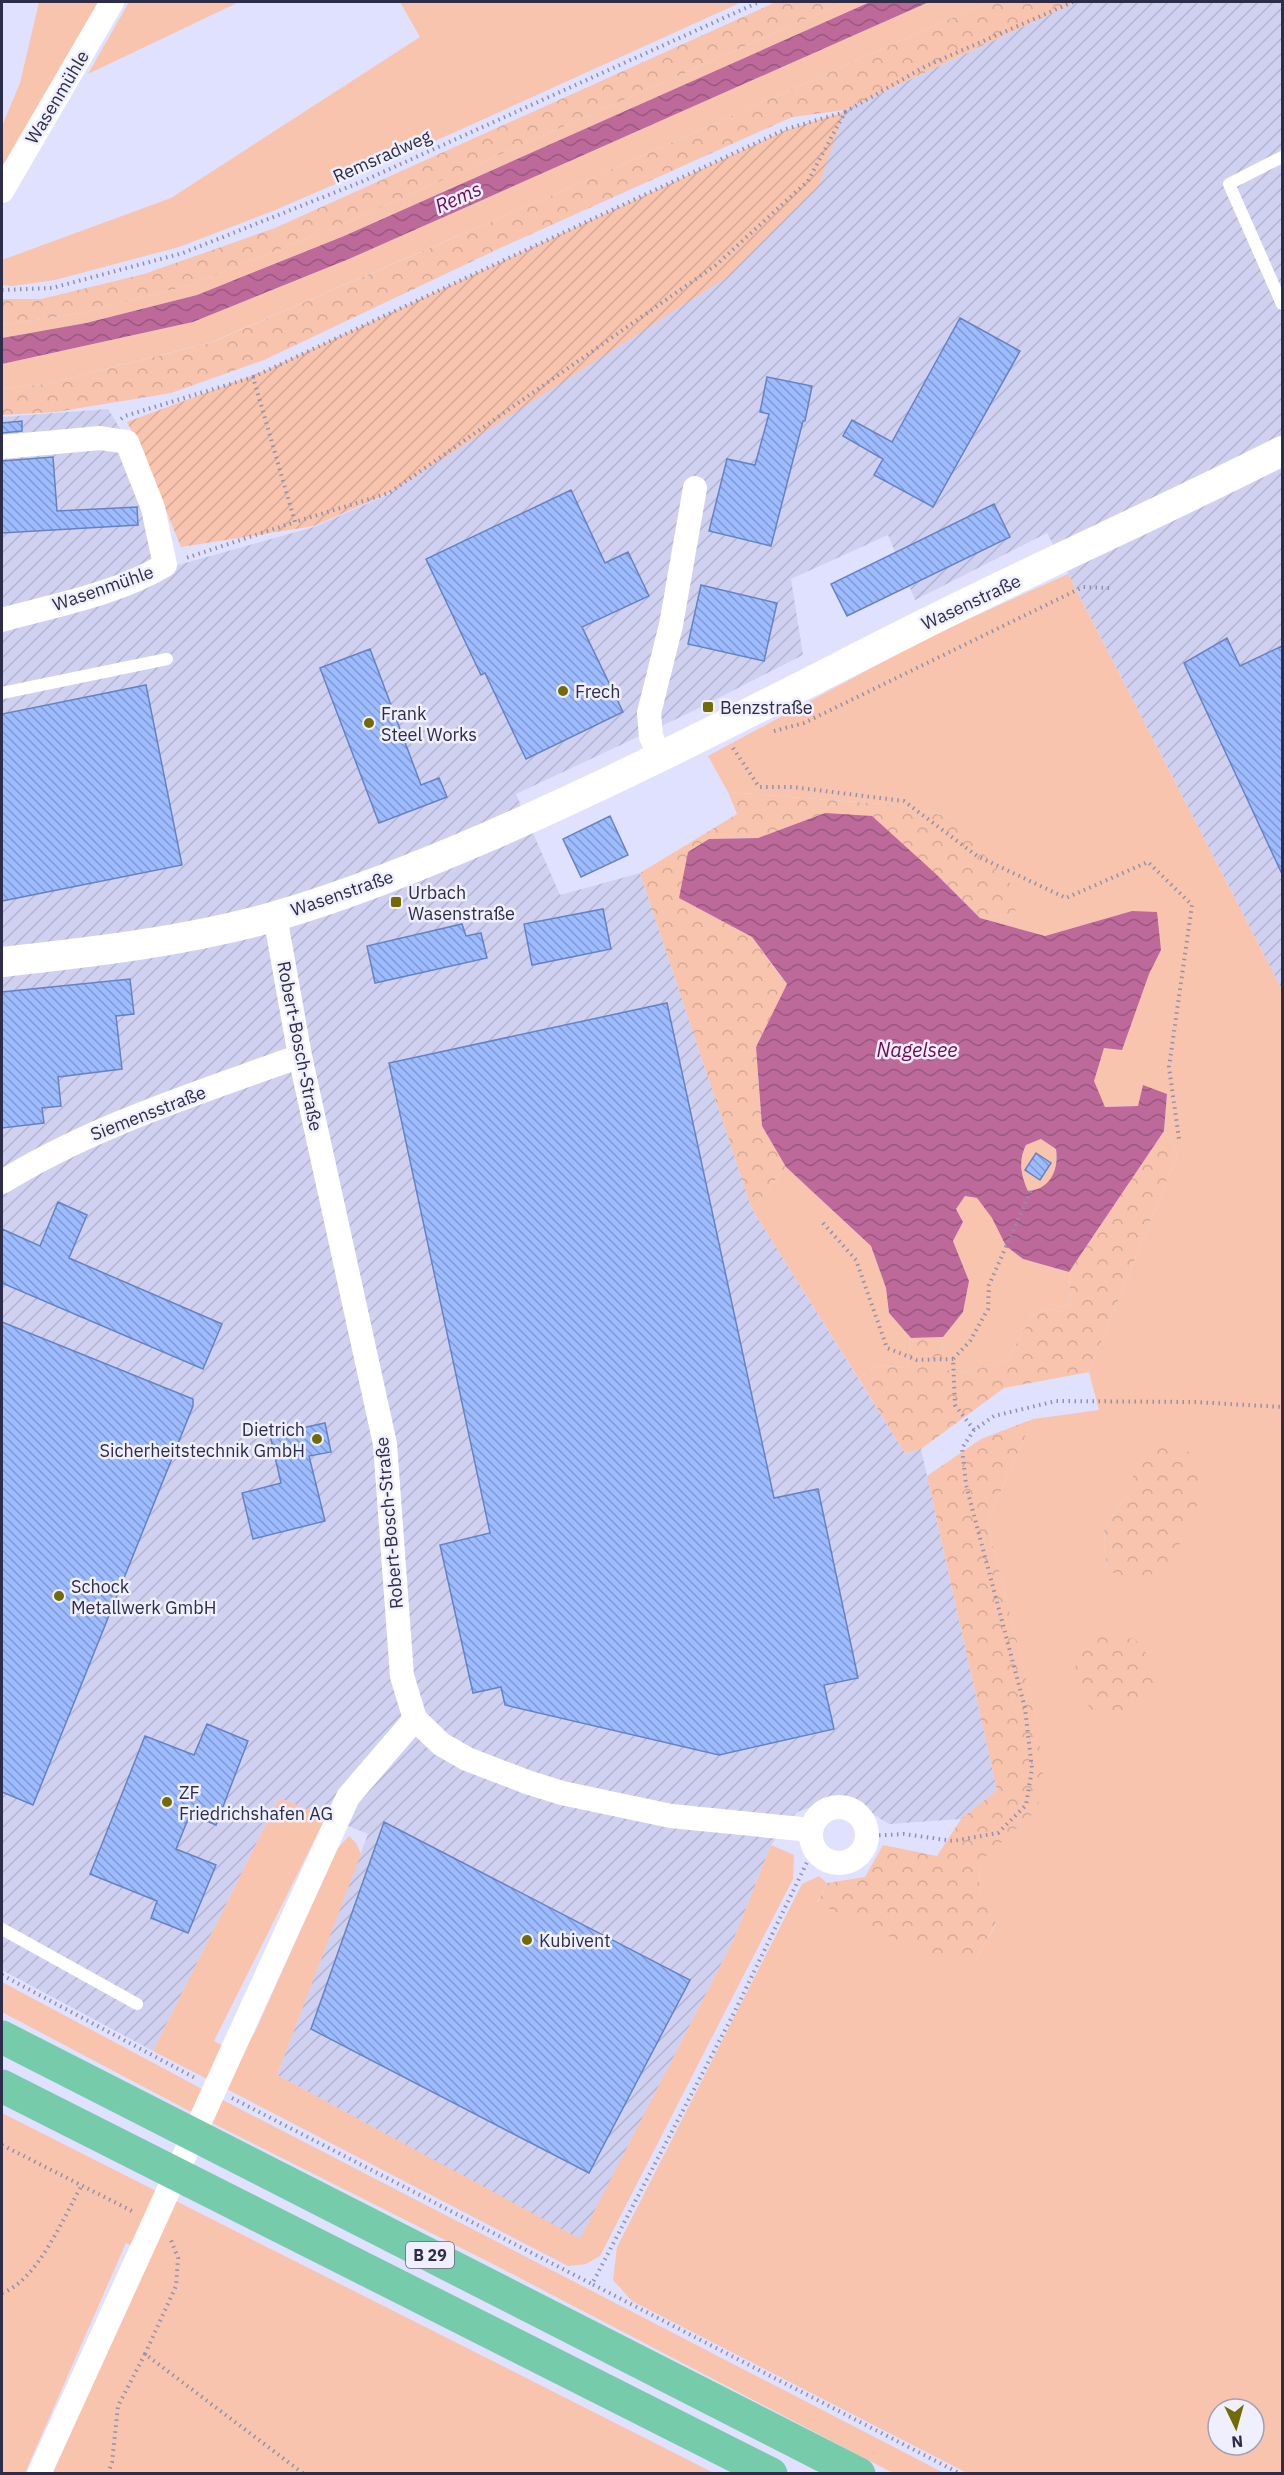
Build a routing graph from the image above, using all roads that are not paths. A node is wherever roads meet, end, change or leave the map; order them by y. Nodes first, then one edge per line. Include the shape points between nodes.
1 (112, 2) edge
2 (1282, 158) edge
3 (2, 191) edge
4 (1282, 304) edge
5 (2, 447) edge
6 (1282, 451) edge
7 (695, 488) dead end
8 (2, 620) edge
9 (167, 659) dead end
10 (2, 693) edge
11 (661, 757) junction
12 (275, 916) junction
13 (2, 962) edge
14 (300, 1056) junction
15 (2, 1182) edge
16 (415, 1719) junction
17 (813, 1839) junction
18 (2, 1929) edge
19 (137, 2004) dead end
20 (2, 2037) edge
21 (2, 2085) edge
22 (39, 2474) edge
23 (771, 2474) edge
24 (859, 2474) edge

1 - 3 street, Wasenmühle
2 - 4 lane via 1229,184
5 - 8 street, Wasenmühle via 100,438 127,442 153,508 165,565 145,577
6 - 11 street, Wasenstraße via 928,622
7 - 11 street via 671,625 649,713 651,738
9 - 10 lane
11 - 12 street, Wasenstraße via 439,858
12 - 13 street, Wasenstraße via 141,943
12 - 14 street, Robert-Bosch-Straße
14 - 15 street, Siemensstraße via 108,1127 40,1158
14 - 16 street, Robert-Bosch-Straße via 385,1444 402,1676
16 - 17 street, Robert-Bosch-Straße via 441,1744 467,1760 544,1788 671,1816
16 - 22 street via 348,1797
17 - 17 street, Robert-Bosch-Straße via 814,1821 828,1809 847,1808 862,1818 867,1836 861,1853 845,1862 828,1860
18 - 19 lane
20 - 24 highway, B 29
21 - 23 highway, B 29

